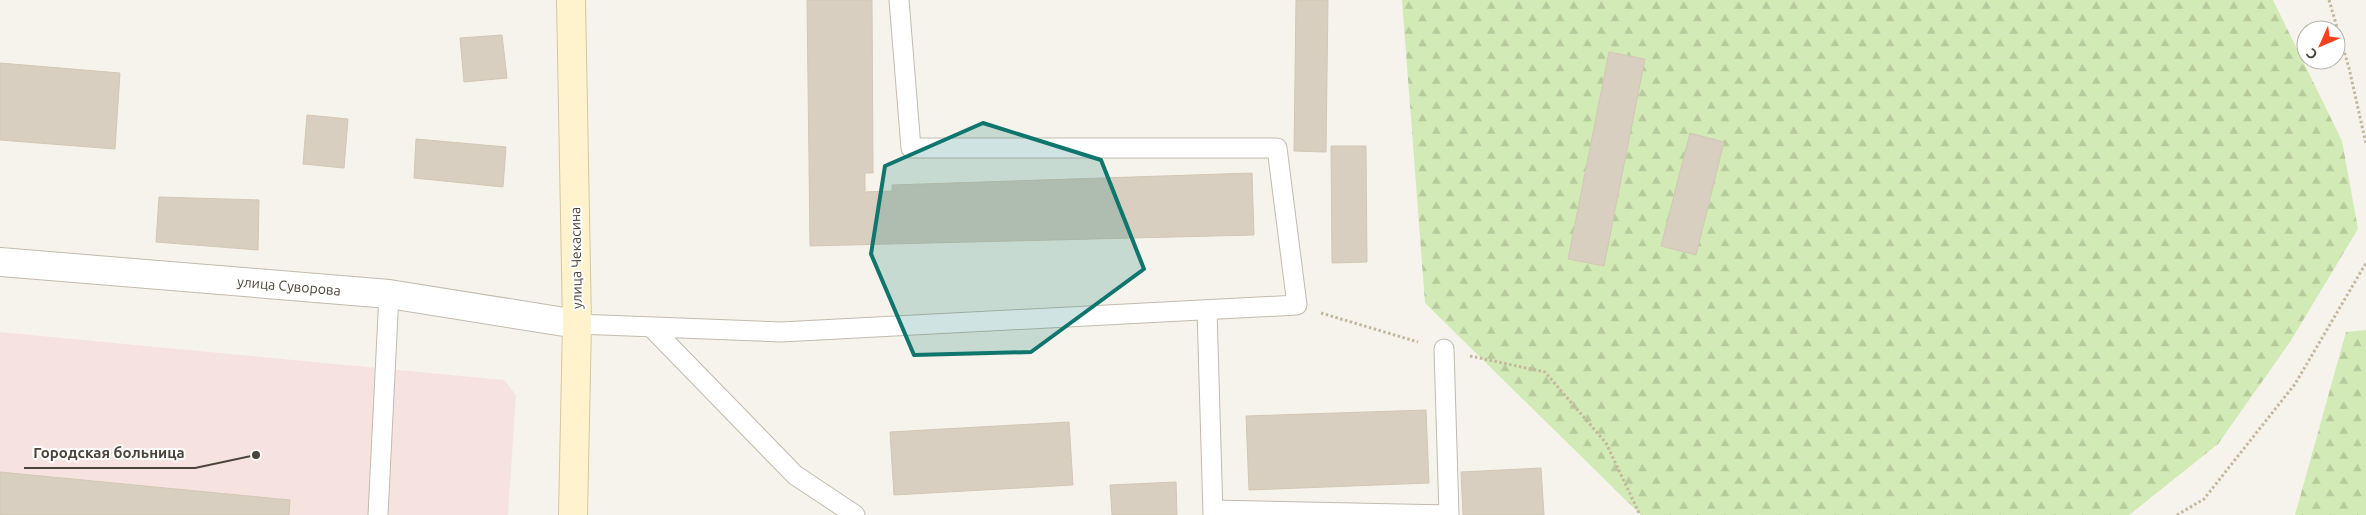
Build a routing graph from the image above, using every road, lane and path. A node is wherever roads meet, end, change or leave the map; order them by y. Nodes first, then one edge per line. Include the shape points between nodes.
1 (571, 0) edge
2 (899, 0) edge
3 (2328, 0) edge
4 (2366, 144) edge
5 (0, 262) edge
6 (2366, 263) edge
7 (389, 294) junction
8 (1297, 305) junction
9 (1207, 310) junction
10 (577, 324) junction
11 (651, 327) junction
12 (1444, 349) junction
13 (1213, 513) edge
14 (852, 514) edge
15 (378, 515) edge
16 (573, 515) edge
17 (1449, 515) edge
18 (1640, 515) edge
19 (2177, 515) edge

1 - 10 street, улица Чекасина
2 - 8 lane via 911,148 1277,148
3 - 4 path via 2349,68
5 - 7 street, улица Суворова
6 - 19 path via 2295,384 2204,498
7 - 10 street, улица Суворова
7 - 15 lane
8 - 9 lane
8 - 12 path
9 - 11 lane via 780,332
9 - 13 lane
10 - 11 lane
10 - 16 street, улица Чекасина
11 - 14 lane via 795,475
12 - 17 lane
12 - 18 path via 1545,372 1606,443
13 - 17 lane

